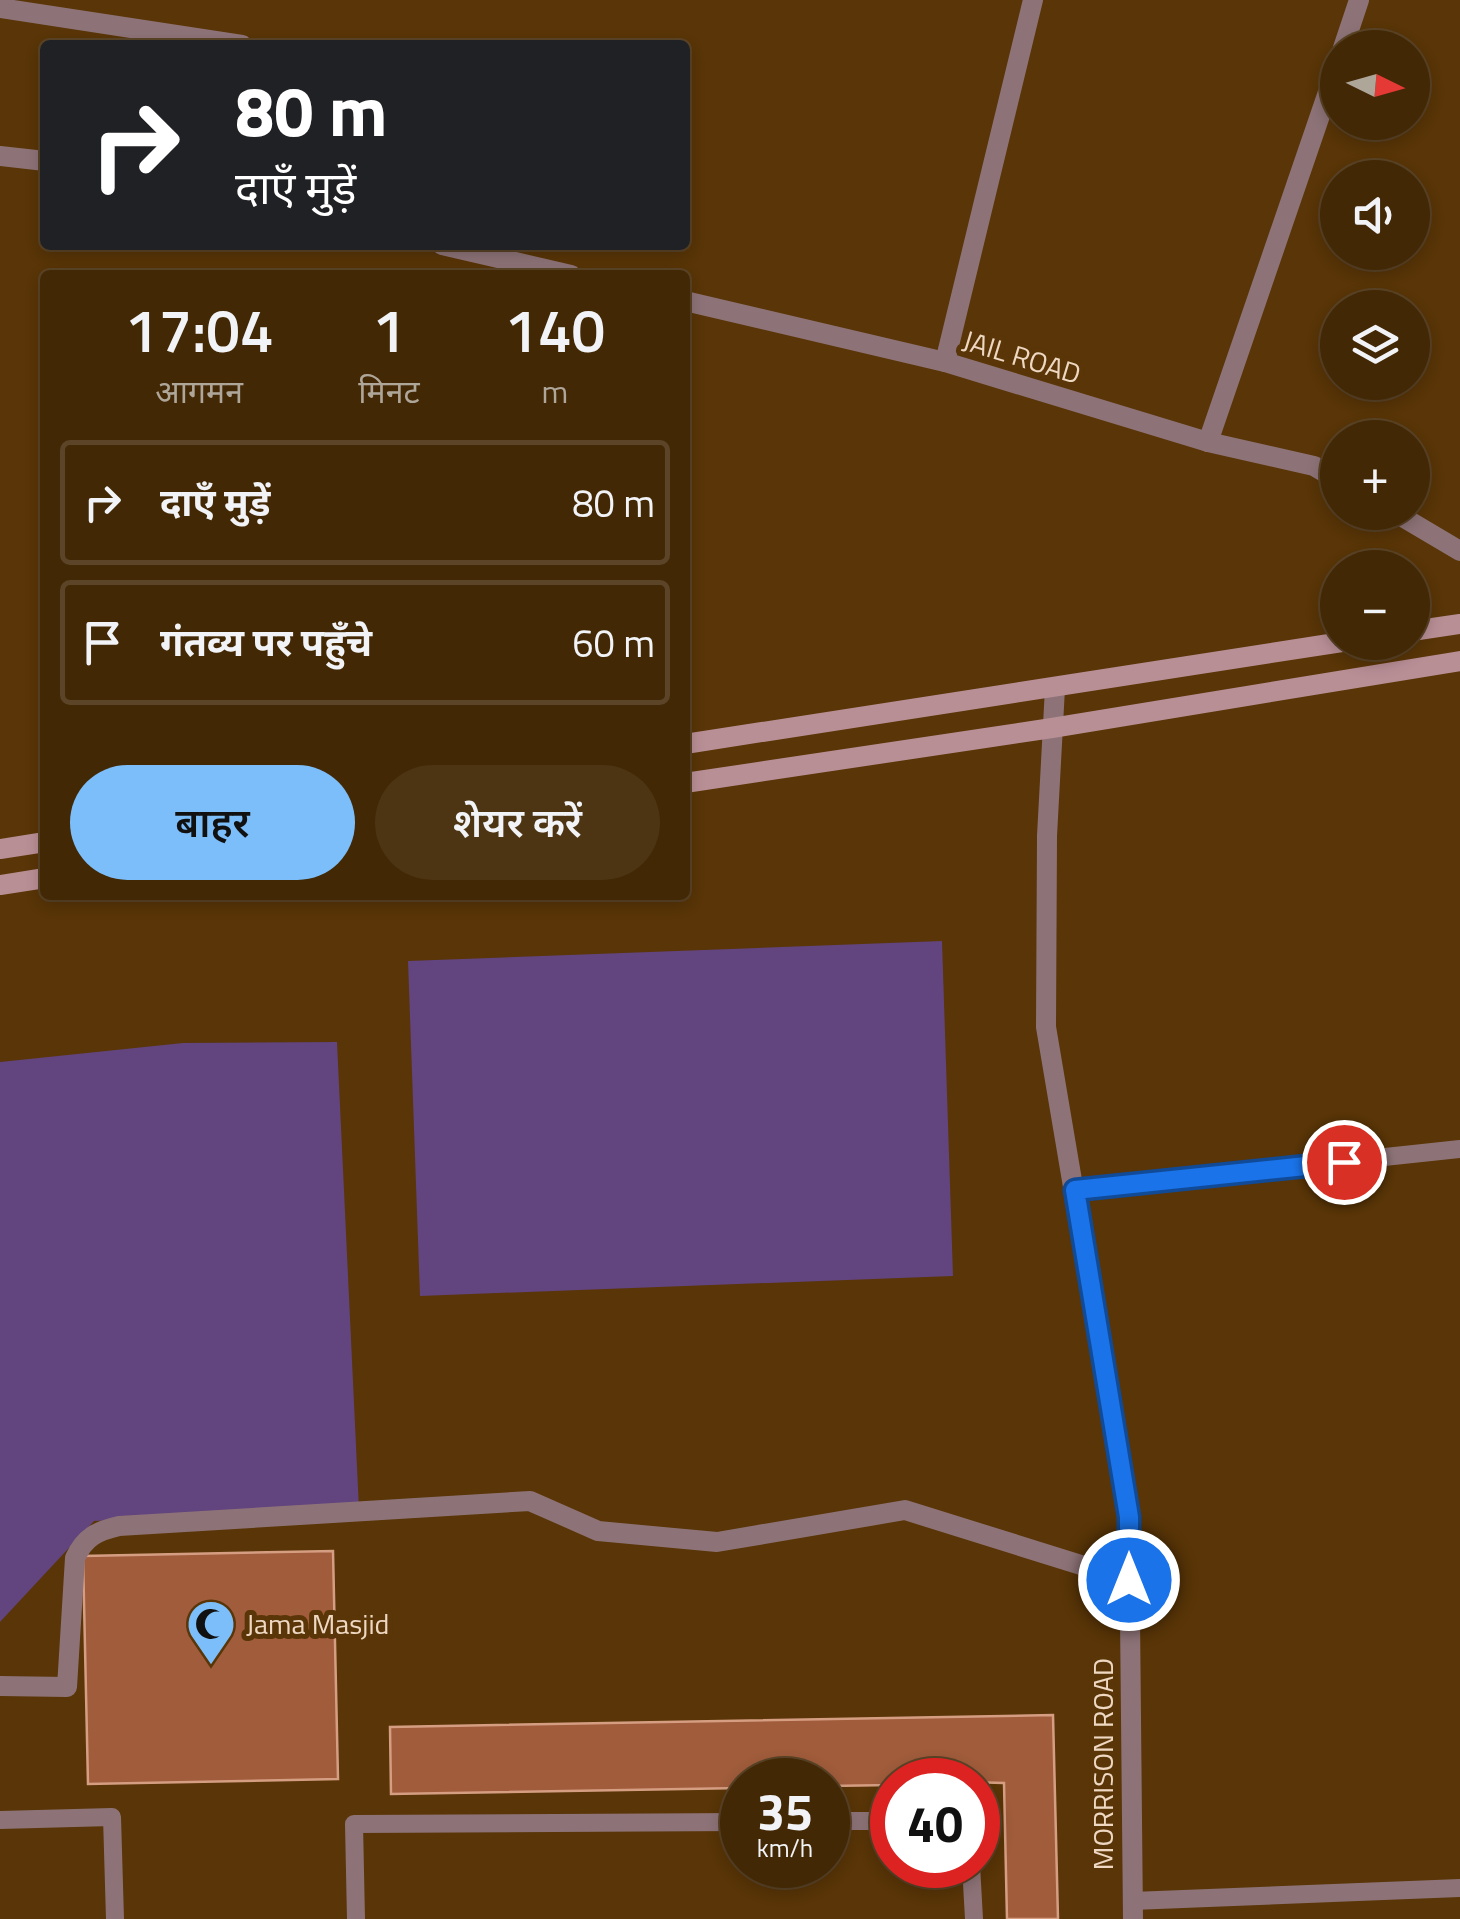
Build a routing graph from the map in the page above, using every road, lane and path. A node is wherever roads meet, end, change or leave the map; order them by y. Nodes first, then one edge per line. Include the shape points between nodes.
1 (1032, 0) edge
2 (1359, 0) edge
3 (0, 8) edge
4 (1349, 30) edge
5 (114, 35) edge
6 (178, 40) edge
7 (1320, 115) edge
8 (0, 156) edge
9 (40, 160) edge
10 (464, 250) edge
11 (550, 270) edge
12 (690, 302) edge
13 (945, 362) junction
14 (1208, 442) junction
15 (1320, 470) edge
16 (1425, 530) edge
17 (1460, 550) edge
18 (1460, 624) edge
19 (1430, 628) edge
20 (1320, 646) edge
21 (1460, 661) edge
22 (1054, 688) junction
23 (1052, 728) junction
24 (690, 743) edge
25 (690, 782) edge
26 (40, 843) edge
27 (0, 849) edge
28 (40, 879) edge
29 (0, 885) edge
30 (1460, 1150) edge
31 (1075, 1190) junction
32 (1129, 1580) junction
33 (0, 1686) edge
34 (0, 1820) edge
35 (720, 1822) edge
36 (972, 1888) edge
37 (1460, 1888) edge
38 (1133, 1910) edge
39 (114, 1919) edge
40 (356, 1919) edge
41 (974, 1919) edge

1 - 13 street
2 - 4 street
3 - 5 street
5 - 6 street
7 - 14 street
8 - 9 street
10 - 11 street
12 - 13 street, JAIL ROAD
13 - 14 street, JAIL ROAD
14 - 15 street, JAIL ROAD
16 - 17 street
18 - 19 main road
20 - 22 main road
21 - 23 main road
22 - 23 street, MORRISON ROAD
22 - 24 main road
23 - 25 main road
23 - 31 street, MORRISON ROAD via 1046,1027
26 - 27 main road
28 - 29 main road
30 - 31 lane
31 - 32 street, MORRISON ROAD via 1129,1517
32 - 33 street via 906,1510 717,1542 598,1532 530,1501 119,1526 83,1542 75,1558 67,1687
32 - 38 street, MORRISON ROAD
34 - 39 lane via 112,1817
35 - 40 lane via 354,1824
36 - 41 lane
37 - 38 lane

